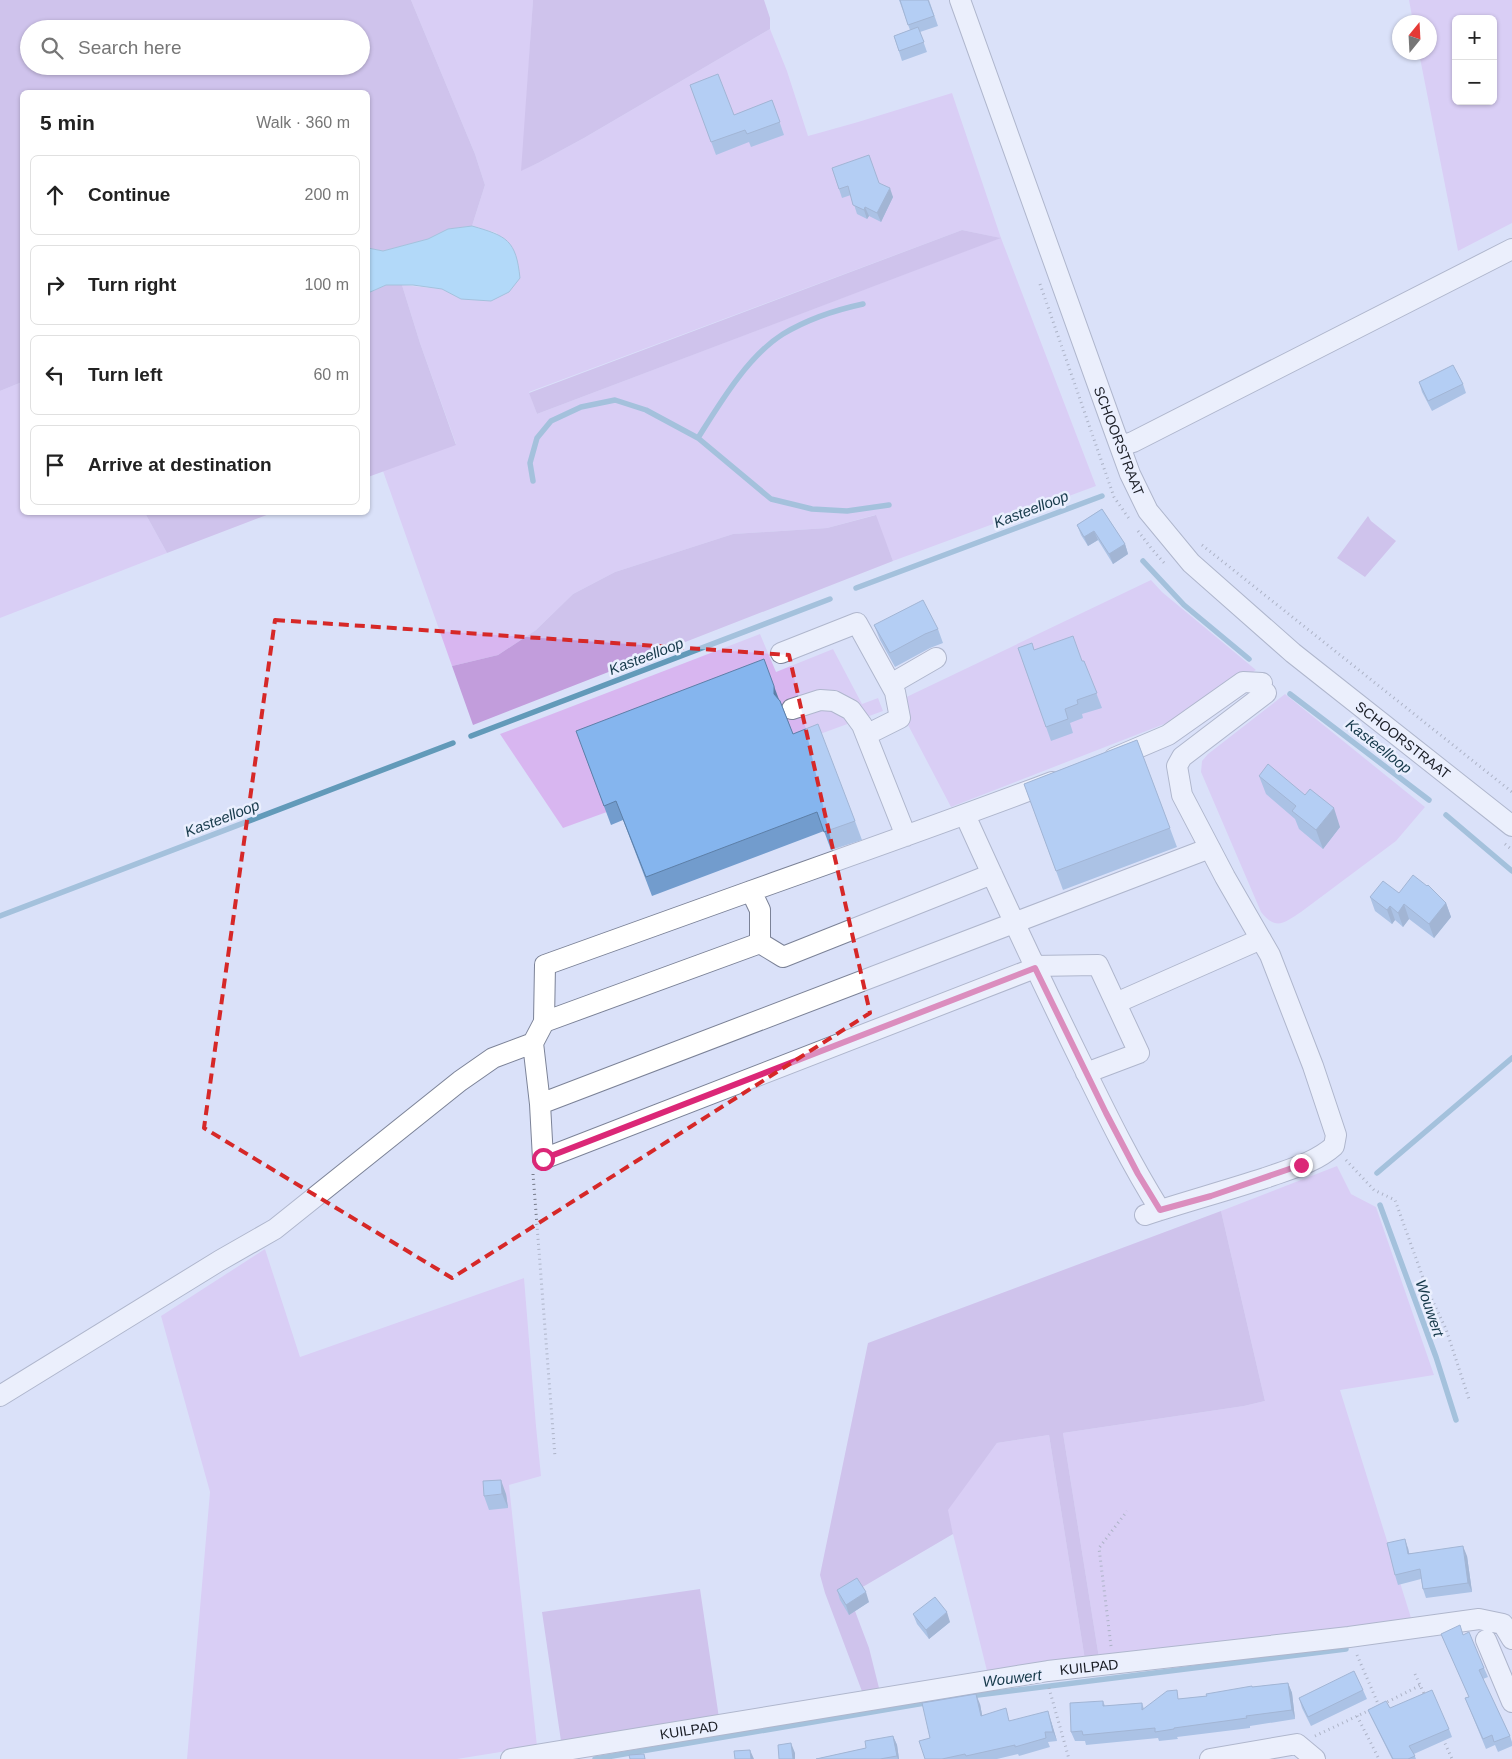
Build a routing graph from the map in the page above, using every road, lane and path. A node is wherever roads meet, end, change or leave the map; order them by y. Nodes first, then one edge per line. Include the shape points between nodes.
1 (960, 0) edge
2 (1512, 249) edge
3 (1037, 277) dead end
4 (1120, 446) junction
5 (1099, 456) dead end
6 (781, 653) dead end
7 (936, 658) dead end
8 (890, 684) junction
9 (792, 709) dead end
10 (866, 736) junction
11 (1160, 739) junction
12 (1180, 760) junction
13 (1094, 765) edge
14 (1066, 776) edge
15 (965, 815) junction
16 (1512, 826) edge
17 (906, 836) junction
18 (1210, 848) junction
19 (992, 874) junction
20 (751, 891) junction
21 (1014, 923) junction
22 (1261, 939) junction
23 (760, 943) junction
24 (1034, 967) junction
25 (1116, 1003) junction
26 (544, 1022) junction
27 (534, 1043) junction
28 (1086, 1073) junction
29 (540, 1104) junction
30 (1334, 1146) junction
31 (543, 1159) junction
32 (0, 1396) edge
33 (1469, 1399) dead end
34 (555, 1457) dead end
35 (1127, 1510) dead end
36 (1349, 1637) junction
37 (1512, 1639) edge
38 (1486, 1640) dead end
39 (1114, 1664) junction
40 (1415, 1674) dead end
41 (1421, 1685) junction
42 (1050, 1694) dead end
43 (1428, 1702) edge
44 (1512, 1702) edge
45 (1379, 1706) junction
46 (1357, 1716) junction
47 (1442, 1734) edge
48 (1297, 1744) junction
49 (512, 1759) edge
50 (1069, 1759) edge
51 (1210, 1759) edge
52 (1315, 1759) edge
53 (1379, 1759) edge
54 (1452, 1759) edge

1 - 4 street, SCHOORSTRAAT
2 - 4 street
3 - 5 path, SCHOORSTRAAT
4 - 16 street, SCHOORSTRAAT via 1148,511 1191,563 1293,653
6 - 8 street via 857,622 870,629
7 - 8 street
8 - 10 street via 895,692 900,718
9 - 10 street via 820,700 834,701 851,710
10 - 17 street
11 - 12 street
11 - 12 street via 1243,682 1264,688 1230,722
11 - 13 street
12 - 18 street via 1177,766 1182,795
14 - 15 street
15 - 17 street
15 - 19 street
17 - 20 street
18 - 21 street
18 - 22 street
19 - 21 street
19 - 23 street via 783,957
20 - 23 street via 760,910
20 - 26 street via 545,965
21 - 24 street
21 - 29 street
22 - 25 street
22 - 30 street via 1313,1066 1336,1135
23 - 26 street
24 - 25 street via 1098,965
24 - 28 street
24 - 31 street
25 - 28 street via 1139,1053
26 - 27 street
27 - 29 street
27 - 32 street via 493,1058 274,1230 218,1261
28 - 30 street via 1138,1174 1152,1213 1301,1165
29 - 31 street
30 - 33 path via 1374,1190 1395,1200 1427,1289 1446,1329
31 - 34 path via 533,1173
35 - 39 path via 1098,1548
36 - 37 street, KUILPAD via 1479,1619 1502,1624
36 - 39 street, KUILPAD
36 - 45 path
38 - 44 street
39 - 49 street, KUILPAD via 1038,1673
40 - 41 path
41 - 43 path
41 - 45 path
42 - 50 path
45 - 46 path
46 - 48 path
46 - 53 path
47 - 54 path
48 - 51 street
48 - 52 street

